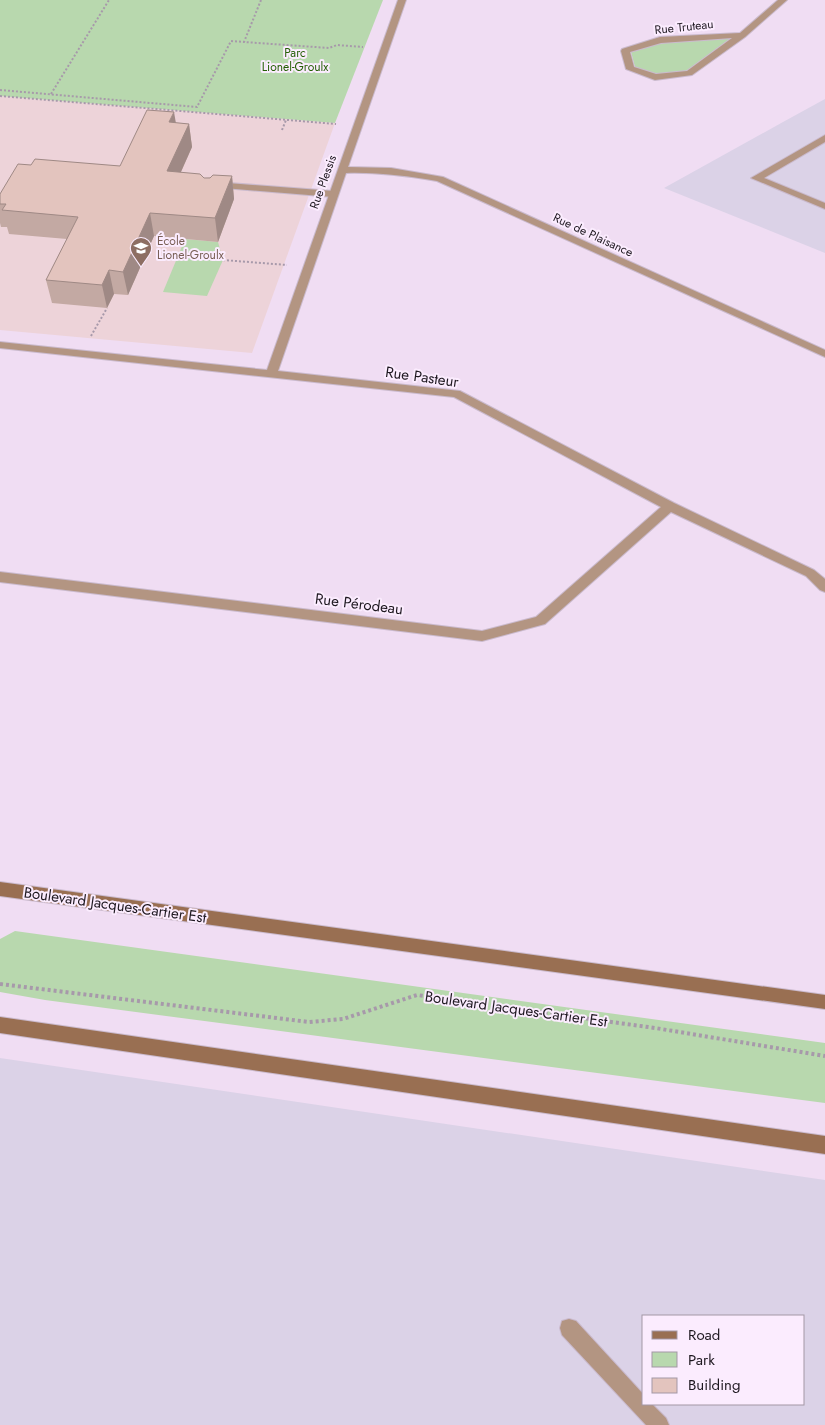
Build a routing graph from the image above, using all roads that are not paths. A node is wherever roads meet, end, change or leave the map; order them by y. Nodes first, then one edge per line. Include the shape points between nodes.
1 (402, 0) edge
2 (783, 0) edge
3 (742, 35) junction
4 (825, 138) edge
5 (342, 170) junction
6 (333, 194) junction
7 (210, 197) edge
8 (825, 206) edge
9 (0, 345) edge
10 (825, 354) edge
11 (270, 374) junction
12 (670, 506) junction
13 (0, 577) edge
14 (825, 587) edge
15 (0, 889) edge
16 (825, 1002) edge
17 (0, 1026) edge
18 (825, 1145) edge
19 (569, 1328) dead end
20 (659, 1425) edge

1 - 5 street, Rue Plessis
2 - 3 street, Rue Truteau
3 - 3 street, Rue Truteau via 689,73 655,77 630,69 625,51 660,40
4 - 8 street via 756,178
5 - 6 street, Rue Plessis
5 - 10 street, Rue de Plaisance via 376,168 440,179
6 - 7 street via 215,184
6 - 11 street, Rue Plessis
9 - 11 street, Rue Pasteur
11 - 12 street, Rue Pasteur via 456,394
12 - 13 street, Rue Pérodeau via 540,621 482,636
12 - 14 street, Rue Pasteur via 810,573
15 - 16 main road, Boulevard Jacques-Cartier Est
17 - 18 main road
19 - 20 street

